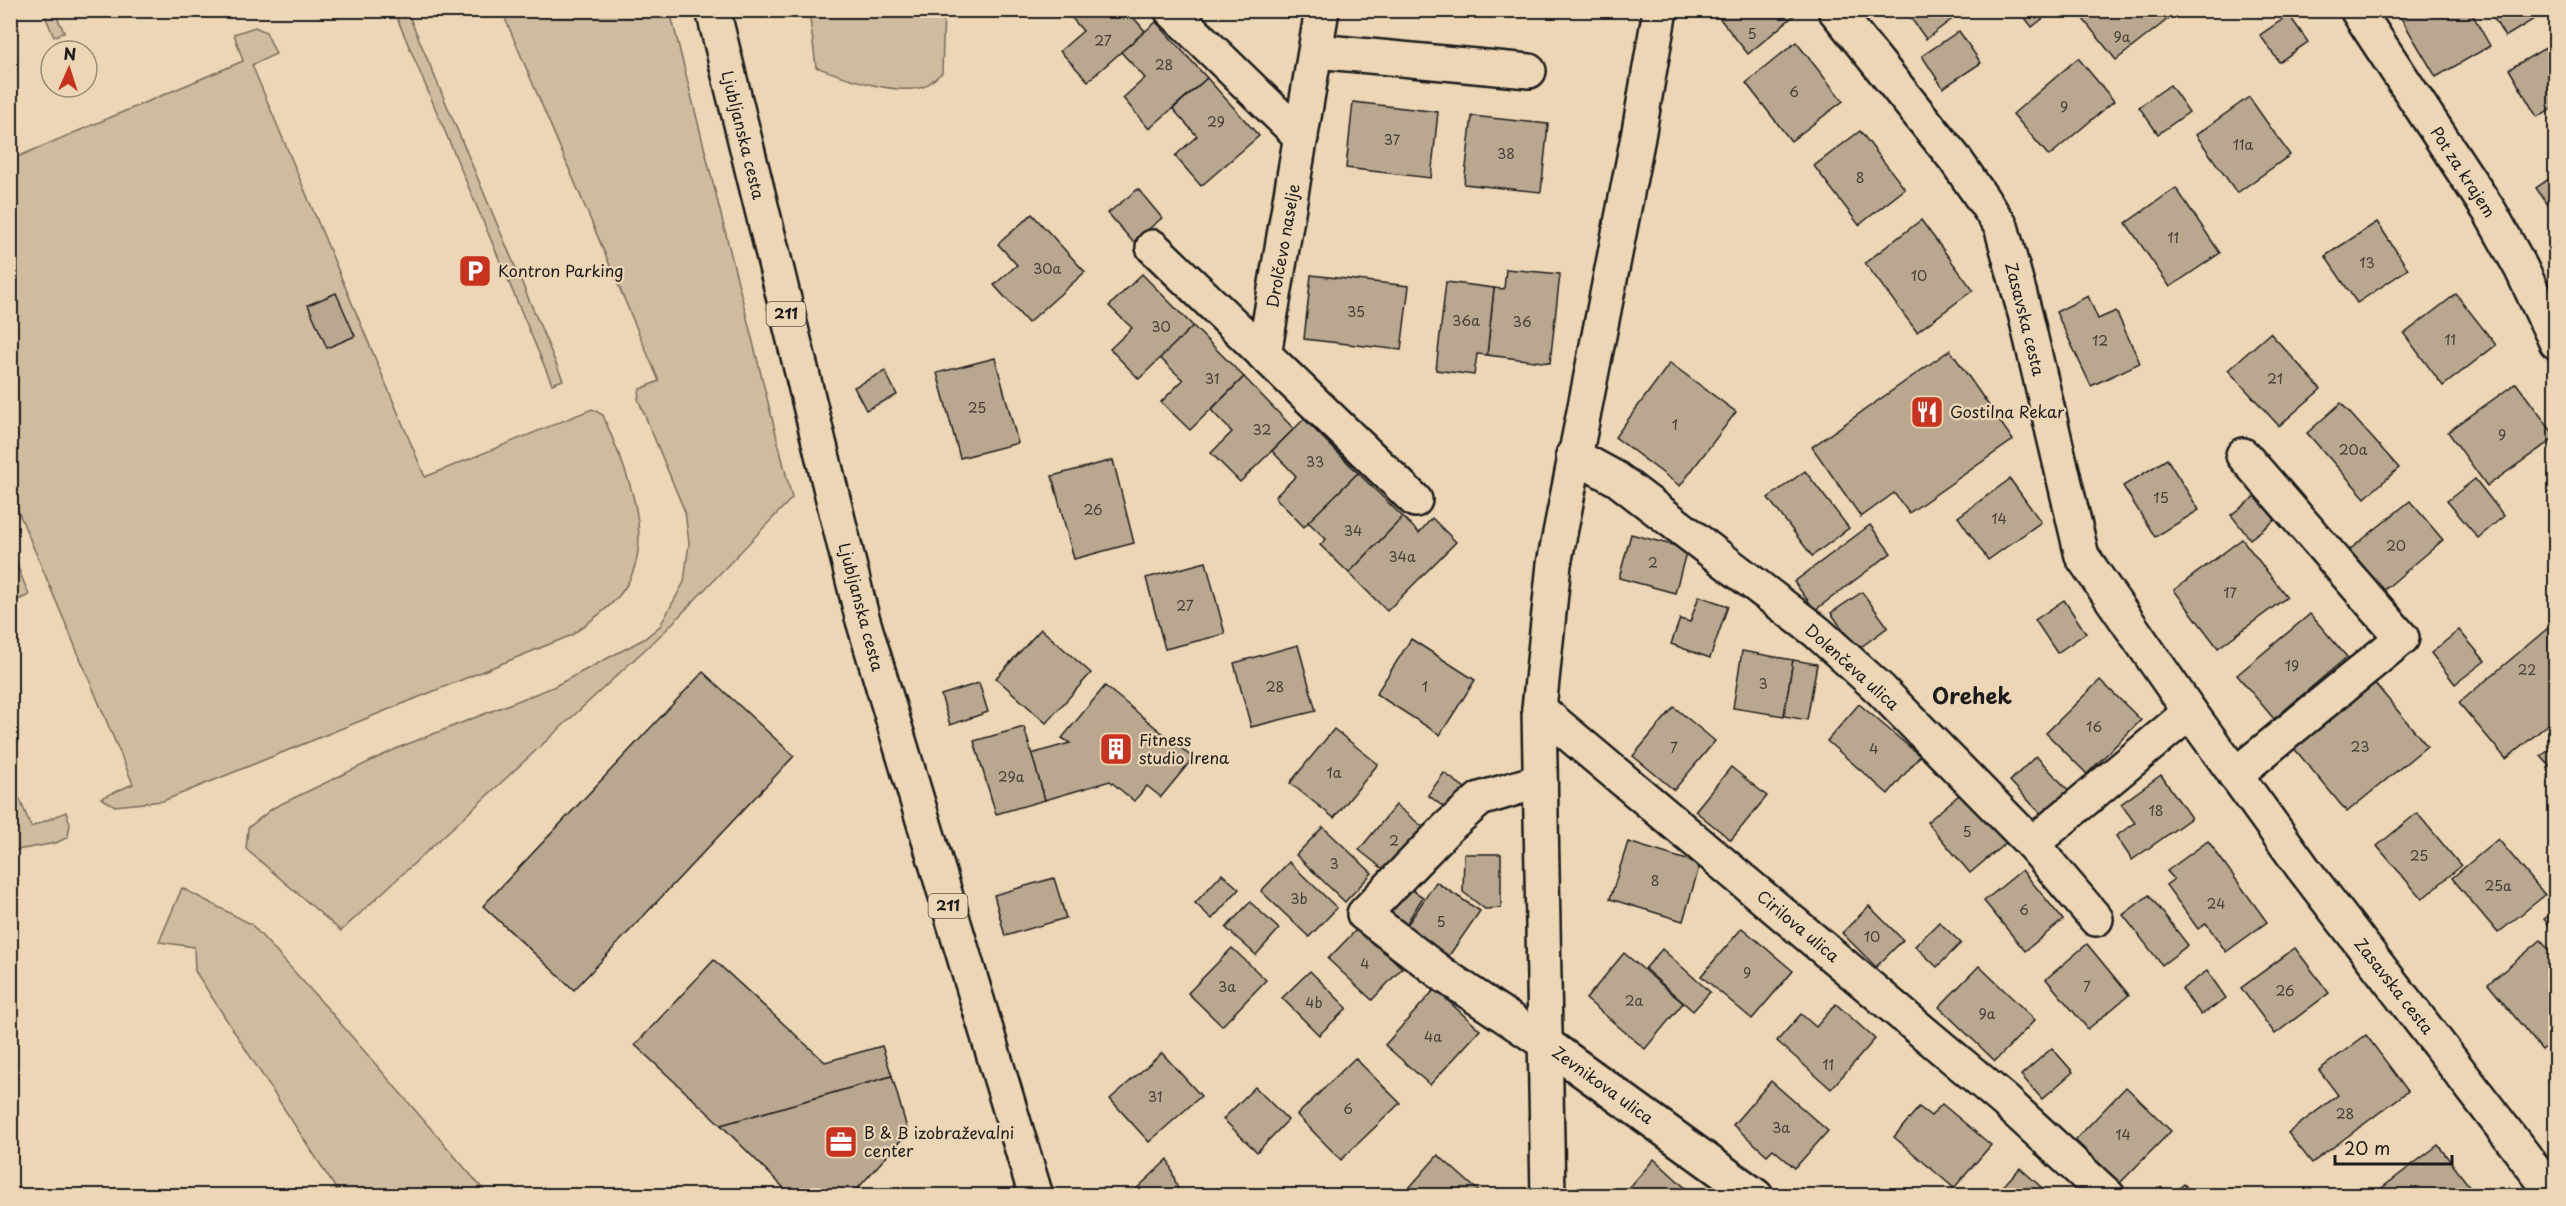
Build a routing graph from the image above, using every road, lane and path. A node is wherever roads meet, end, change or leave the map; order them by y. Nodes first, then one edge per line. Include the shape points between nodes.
1 (712, 10) edge
2 (1171, 10) edge
3 (1322, 10) edge
4 (1660, 10) edge
5 (1835, 10) edge
6 (2357, 10) edge
7 (1316, 51) junction
8 (1528, 71) dead end
9 (1301, 137) junction
10 (1153, 247) dead end
11 (2556, 342) edge
12 (1264, 355) junction
13 (1573, 455) junction
14 (2243, 456) dead end
15 (1415, 500) dead end
16 (1539, 709) junction
17 (2190, 712) junction
18 (2235, 775) junction
19 (1540, 781) junction
20 (2032, 844) junction
21 (2096, 919) dead end
22 (1545, 1043) junction
23 (1036, 1196) edge
24 (1548, 1196) edge
25 (1756, 1196) edge
26 (2108, 1196) edge
27 (2555, 1196) edge

1 - 23 street, Ljubljanska cesta / 211 via 862,617
2 - 9 street
3 - 7 street, Drolčevo naselje
4 - 13 street
5 - 17 street, Zasavska cesta via 1955,159 2001,226 2082,556
6 - 11 street, Pot za krajem via 2490,212 2522,268
7 - 8 street
7 - 9 street, Drolčevo naselje
9 - 12 street, Drolčevo naselje
10 - 12 street
12 - 15 street
13 - 16 street via 1554,564
13 - 20 street, Dolenčeva ulica via 1617,479 1817,632
14 - 18 street via 2402,638
16 - 19 street
16 - 26 street, Cirilova ulica via 2005,1101
17 - 18 street, Zasavska cesta
17 - 20 street
18 - 27 street, Zasavska cesta
19 - 22 street
19 - 22 street via 1479,799 1364,914 1445,976
20 - 21 street, Dolenčeva ulica
22 - 24 street, Zevnikova ulica
22 - 25 street, Zevnikova ulica

